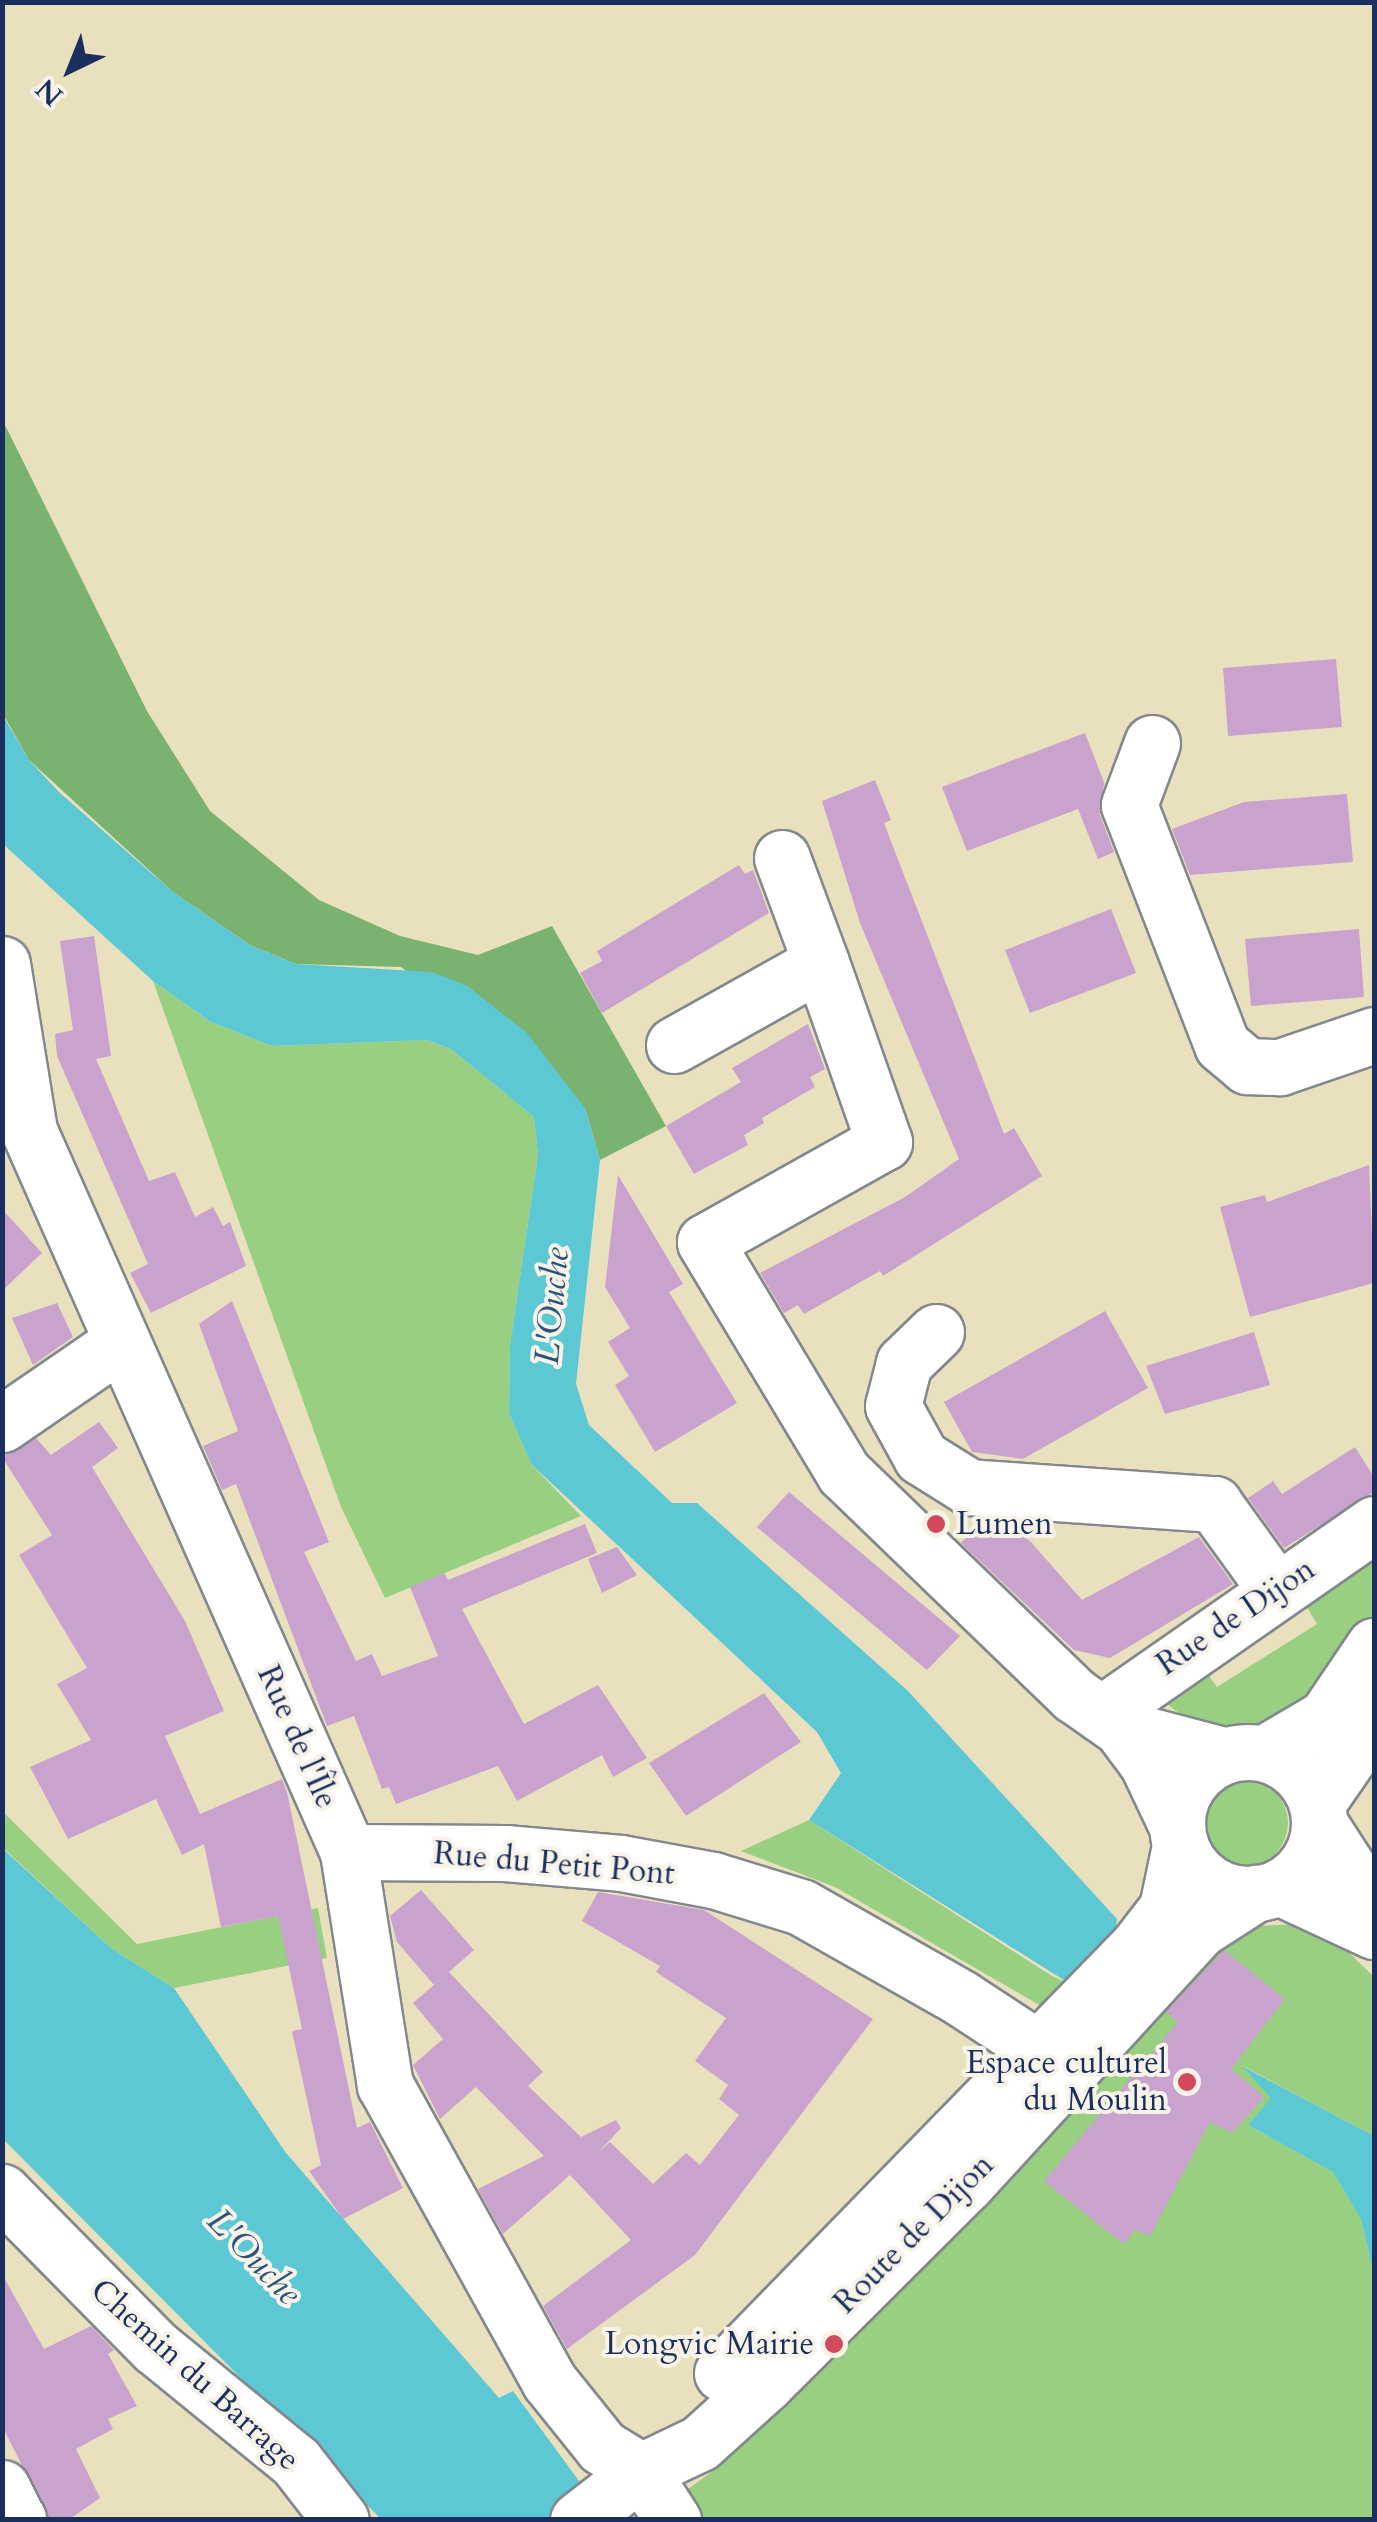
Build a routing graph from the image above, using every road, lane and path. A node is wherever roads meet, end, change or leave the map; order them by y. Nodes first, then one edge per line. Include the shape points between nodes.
1 (1152, 744) dead end
2 (782, 858) dead end
3 (821, 963) junction
4 (2, 964) edge
5 (1374, 1035) edge
6 (674, 1045) dead end
7 (936, 1332) dead end
8 (120, 1344) junction
9 (2, 1424) edge
10 (1374, 1524) edge
11 (1276, 1590) junction
12 (1374, 1646) edge
13 (1111, 1721) junction
14 (1374, 1721) edge
15 (1244, 1754) junction
16 (1318, 1813) junction
17 (1178, 1835) junction
18 (348, 1852) junction
19 (1268, 1890) junction
20 (1374, 1908) edge
21 (1184, 1918) junction
22 (1374, 1931) edge
23 (1052, 2063) junction
24 (2, 2192) edge
25 (641, 2471) junction
26 (2, 2488) edge
27 (18, 2520) edge
28 (341, 2520) edge
29 (578, 2520) edge
30 (672, 2520) edge

1 - 5 street via 1129,804 1222,1045 1247,1066 1280,1067
2 - 3 street
3 - 6 street
3 - 13 street via 884,1142 706,1242 844,1474 998,1626
4 - 8 street, Rue de l'Île via 29,1131
7 - 11 street via 904,1363 893,1406 922,1456 969,1487 1214,1504
8 - 9 street
8 - 18 street, Rue de l'Île
10 - 11 street, Rue de Dijon
11 - 13 street, Rue de Dijon
12 - 15 street via 1326,1716
13 - 15 street
13 - 17 street
14 - 16 street
15 - 16 street via 1298,1771
15 - 17 street via 1189,1782
16 - 19 street via 1308,1860
16 - 20 street
17 - 19 street via 1210,1883
17 - 21 street
18 - 23 street, Rue du Petit Pont via 505,1853 622,1862 712,1880 801,1907
18 - 25 street, Rue de l'Île via 385,2085 549,2381 602,2448
19 - 21 street, Route de Dijon
19 - 22 street via 1333,1906
21 - 23 street, Route de Dijon
23 - 25 street, Route de Dijon via 677,2419
24 - 28 street, Chemin du Barrage via 154,2347 296,2462
25 - 29 street, Route de Dijon
25 - 30 street
26 - 27 street

